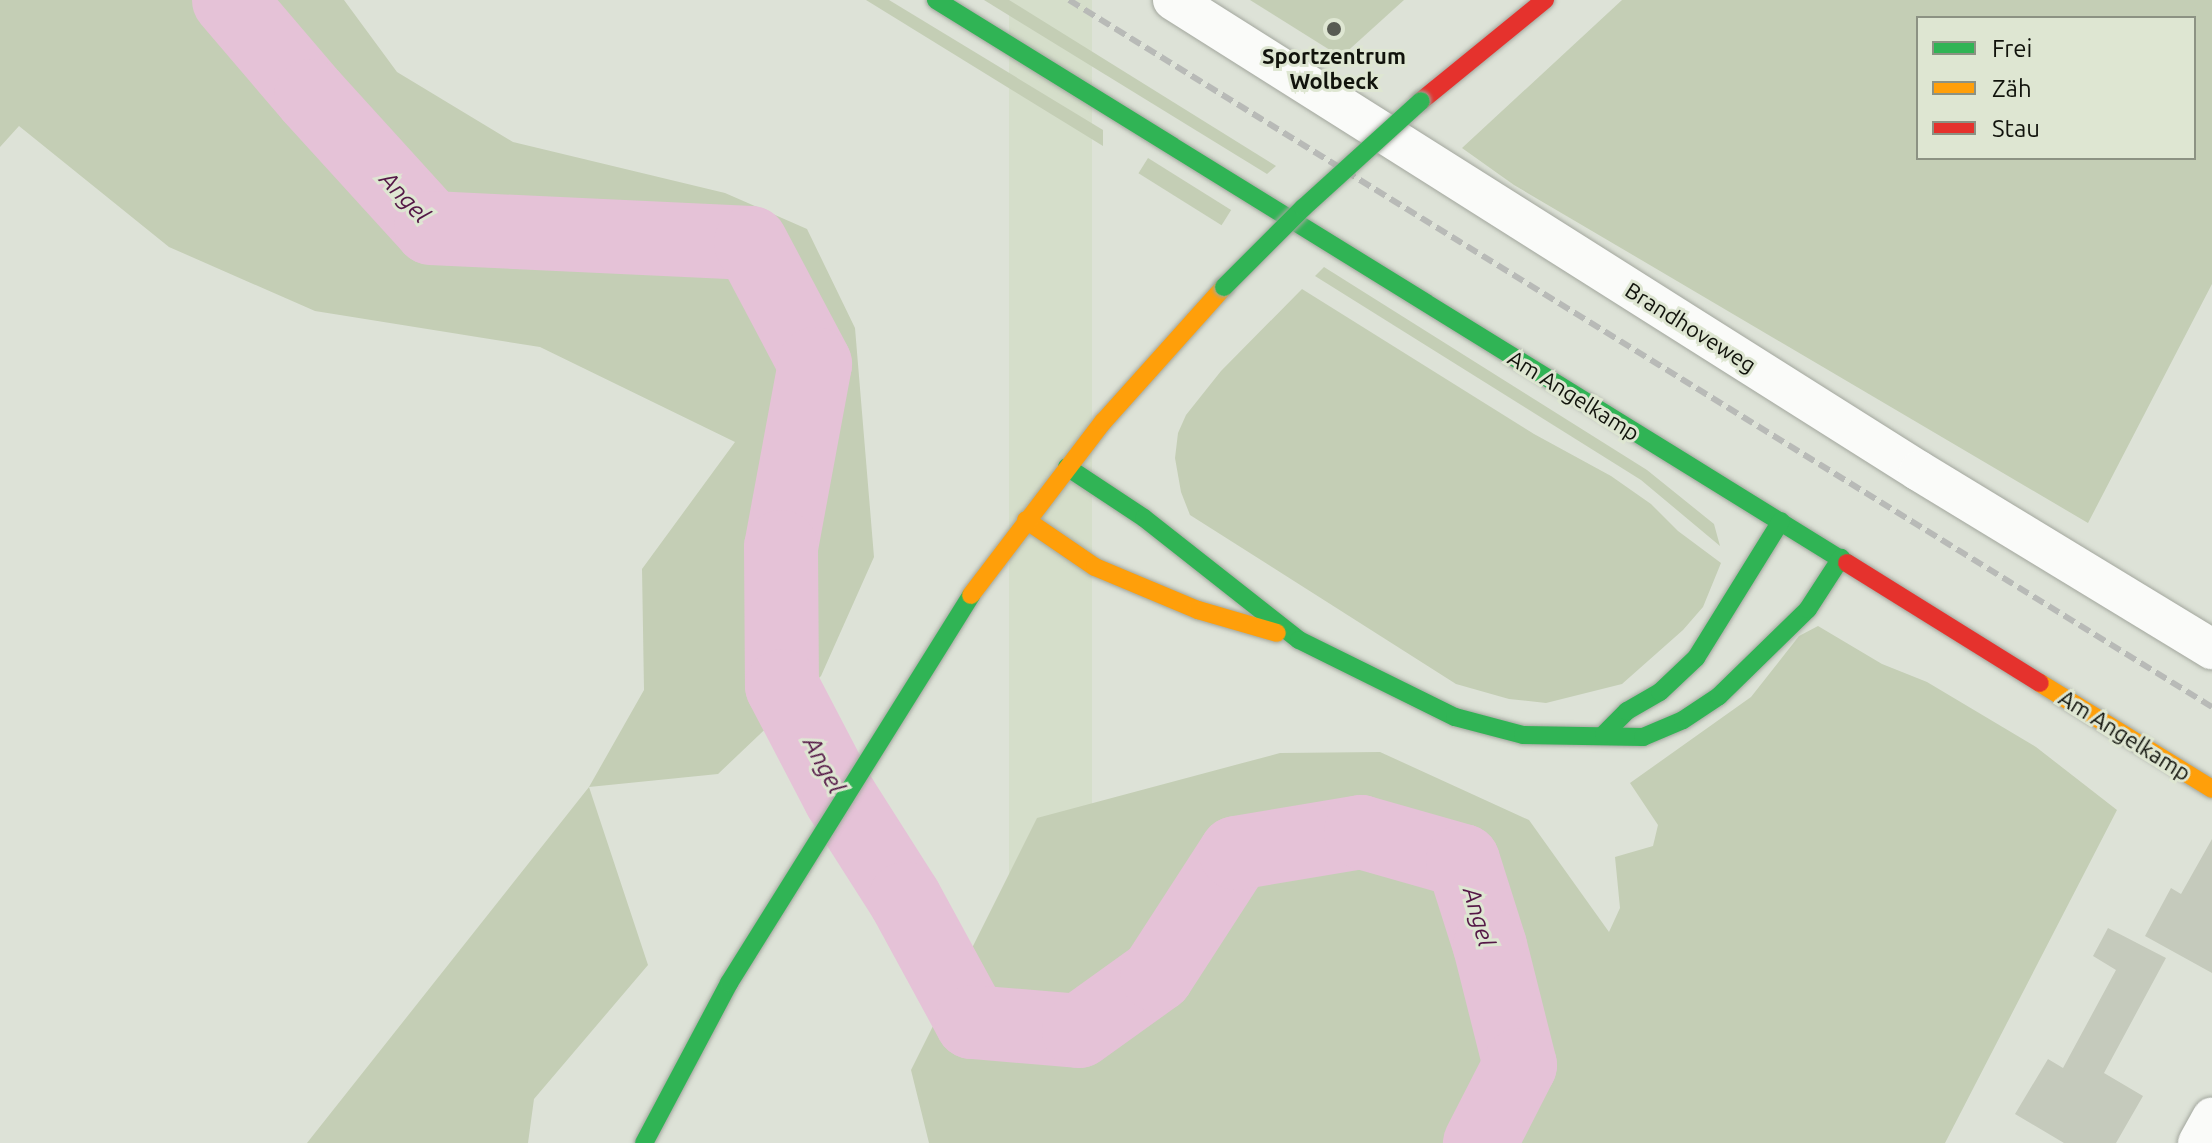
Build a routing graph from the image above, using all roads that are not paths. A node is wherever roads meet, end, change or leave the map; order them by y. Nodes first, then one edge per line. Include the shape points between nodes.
1 (936, 0) edge
2 (1173, 0) edge
3 (1545, 0) edge
4 (1067, 467) junction
5 (1026, 520) junction
6 (1781, 521) junction
7 (1841, 558) junction
8 (1299, 640) junction
9 (2212, 649) edge
10 (1604, 734) junction
11 (2212, 789) edge
12 (2212, 1118) edge
13 (644, 1143) edge
14 (2198, 1143) edge

1 - 6 main road, Am Angelkamp
2 - 9 street, Brandhoveweg
3 - 4 main road, bridge via 1421,101 1303,208 1141,375
4 - 5 main road
4 - 8 main road via 1144,518
5 - 8 main road via 1095,567 1198,610
5 - 13 main road via 957,613 729,983
6 - 7 main road, Am Angelkamp
6 - 10 main road via 1696,658
7 - 10 main road via 1808,609 1719,696 1683,720 1643,737
7 - 11 main road, Am Angelkamp
8 - 10 main road via 1476,724 1546,738
12 - 14 street

